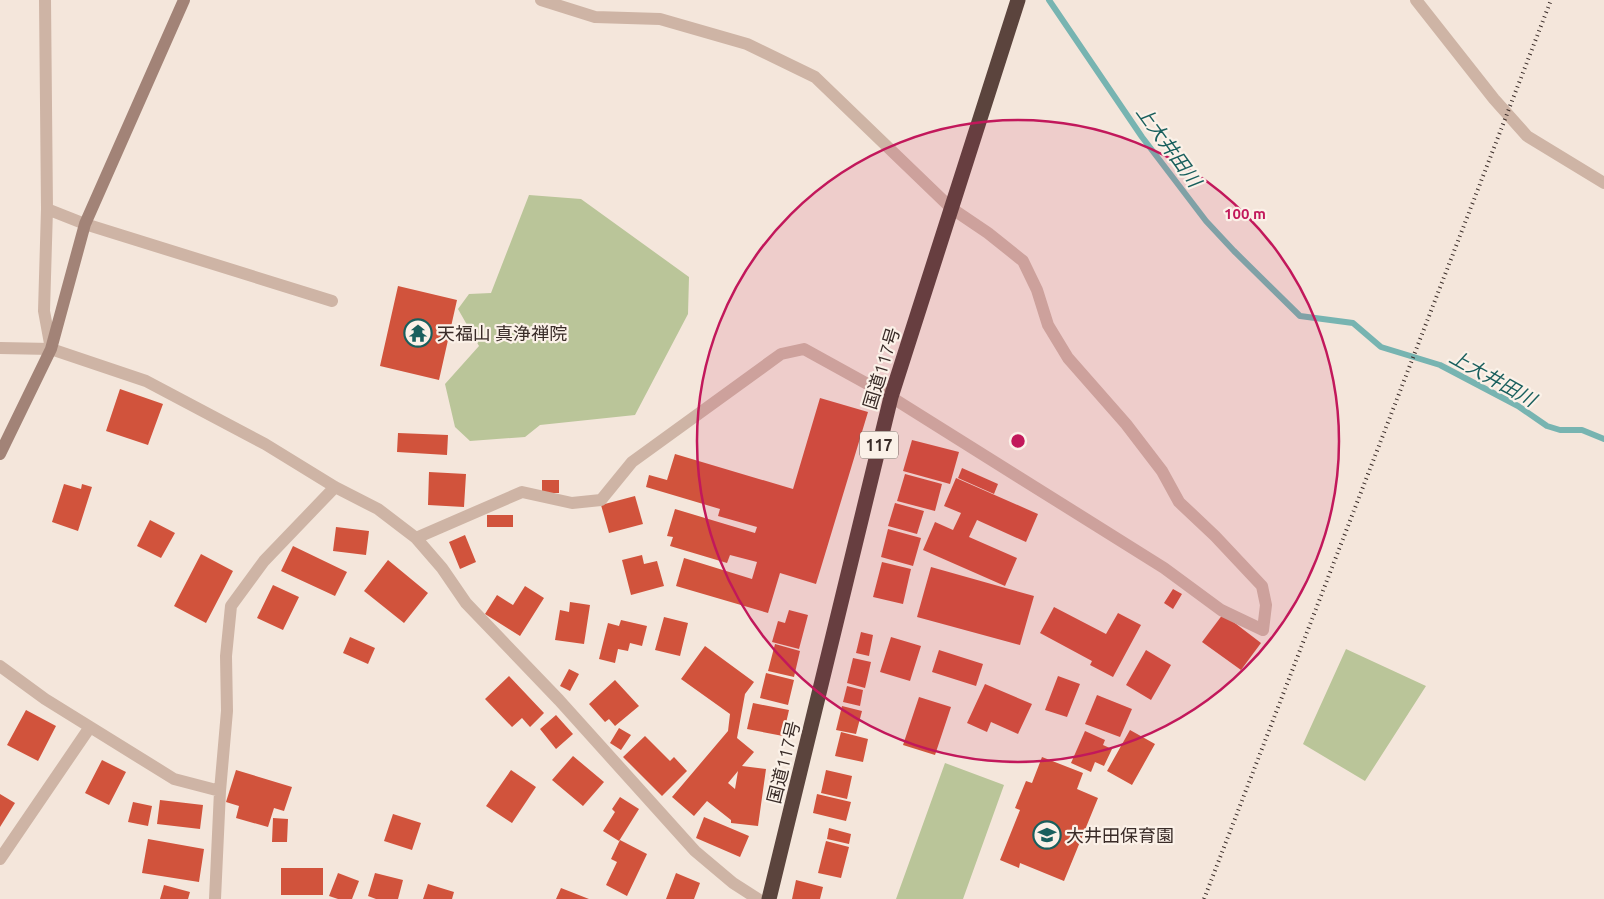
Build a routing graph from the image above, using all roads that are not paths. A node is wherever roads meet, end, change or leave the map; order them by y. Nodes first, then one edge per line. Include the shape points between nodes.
1 (45, 0) edge
2 (184, 0) edge
3 (541, 0) edge
4 (1018, 0) edge
5 (1416, 0) edge
6 (1604, 183) edge
7 (951, 208) junction
8 (47, 209) junction
9 (85, 224) junction
10 (332, 301) dead end
11 (0, 348) edge
12 (51, 349) junction
13 (891, 397) junction
14 (0, 454) edge
15 (335, 487) junction
16 (416, 538) junction
17 (0, 666) edge
18 (90, 727) junction
19 (220, 791) junction
20 (0, 859) edge
21 (215, 899) edge
22 (758, 899) edge
23 (770, 899) edge

1 - 8 street
2 - 9 street
3 - 7 street via 595,17 660,19 747,44 815,77
4 - 7 highway, 国道117号 / 117
5 - 6 street via 1527,136
7 - 13 highway, 国道117号 / 117
7 - 13 street via 988,232 1023,261 1048,325 1068,358 1126,424 1162,471 1179,502 1262,586 1266,605 1263,630 1220,610 1164,568
8 - 9 street
8 - 12 street via 44,311
9 - 10 street
9 - 12 street
11 - 12 street
12 - 14 street
12 - 15 street via 146,381 265,444
13 - 16 street via 804,349 781,354 632,462 601,500 572,503 522,492
13 - 23 highway, 国道117号 / 117
15 - 16 street via 378,509
15 - 19 street via 264,561 231,606
16 - 22 street via 466,603 560,700 695,851
17 - 18 street
18 - 19 street via 174,779
18 - 20 street
19 - 21 street

